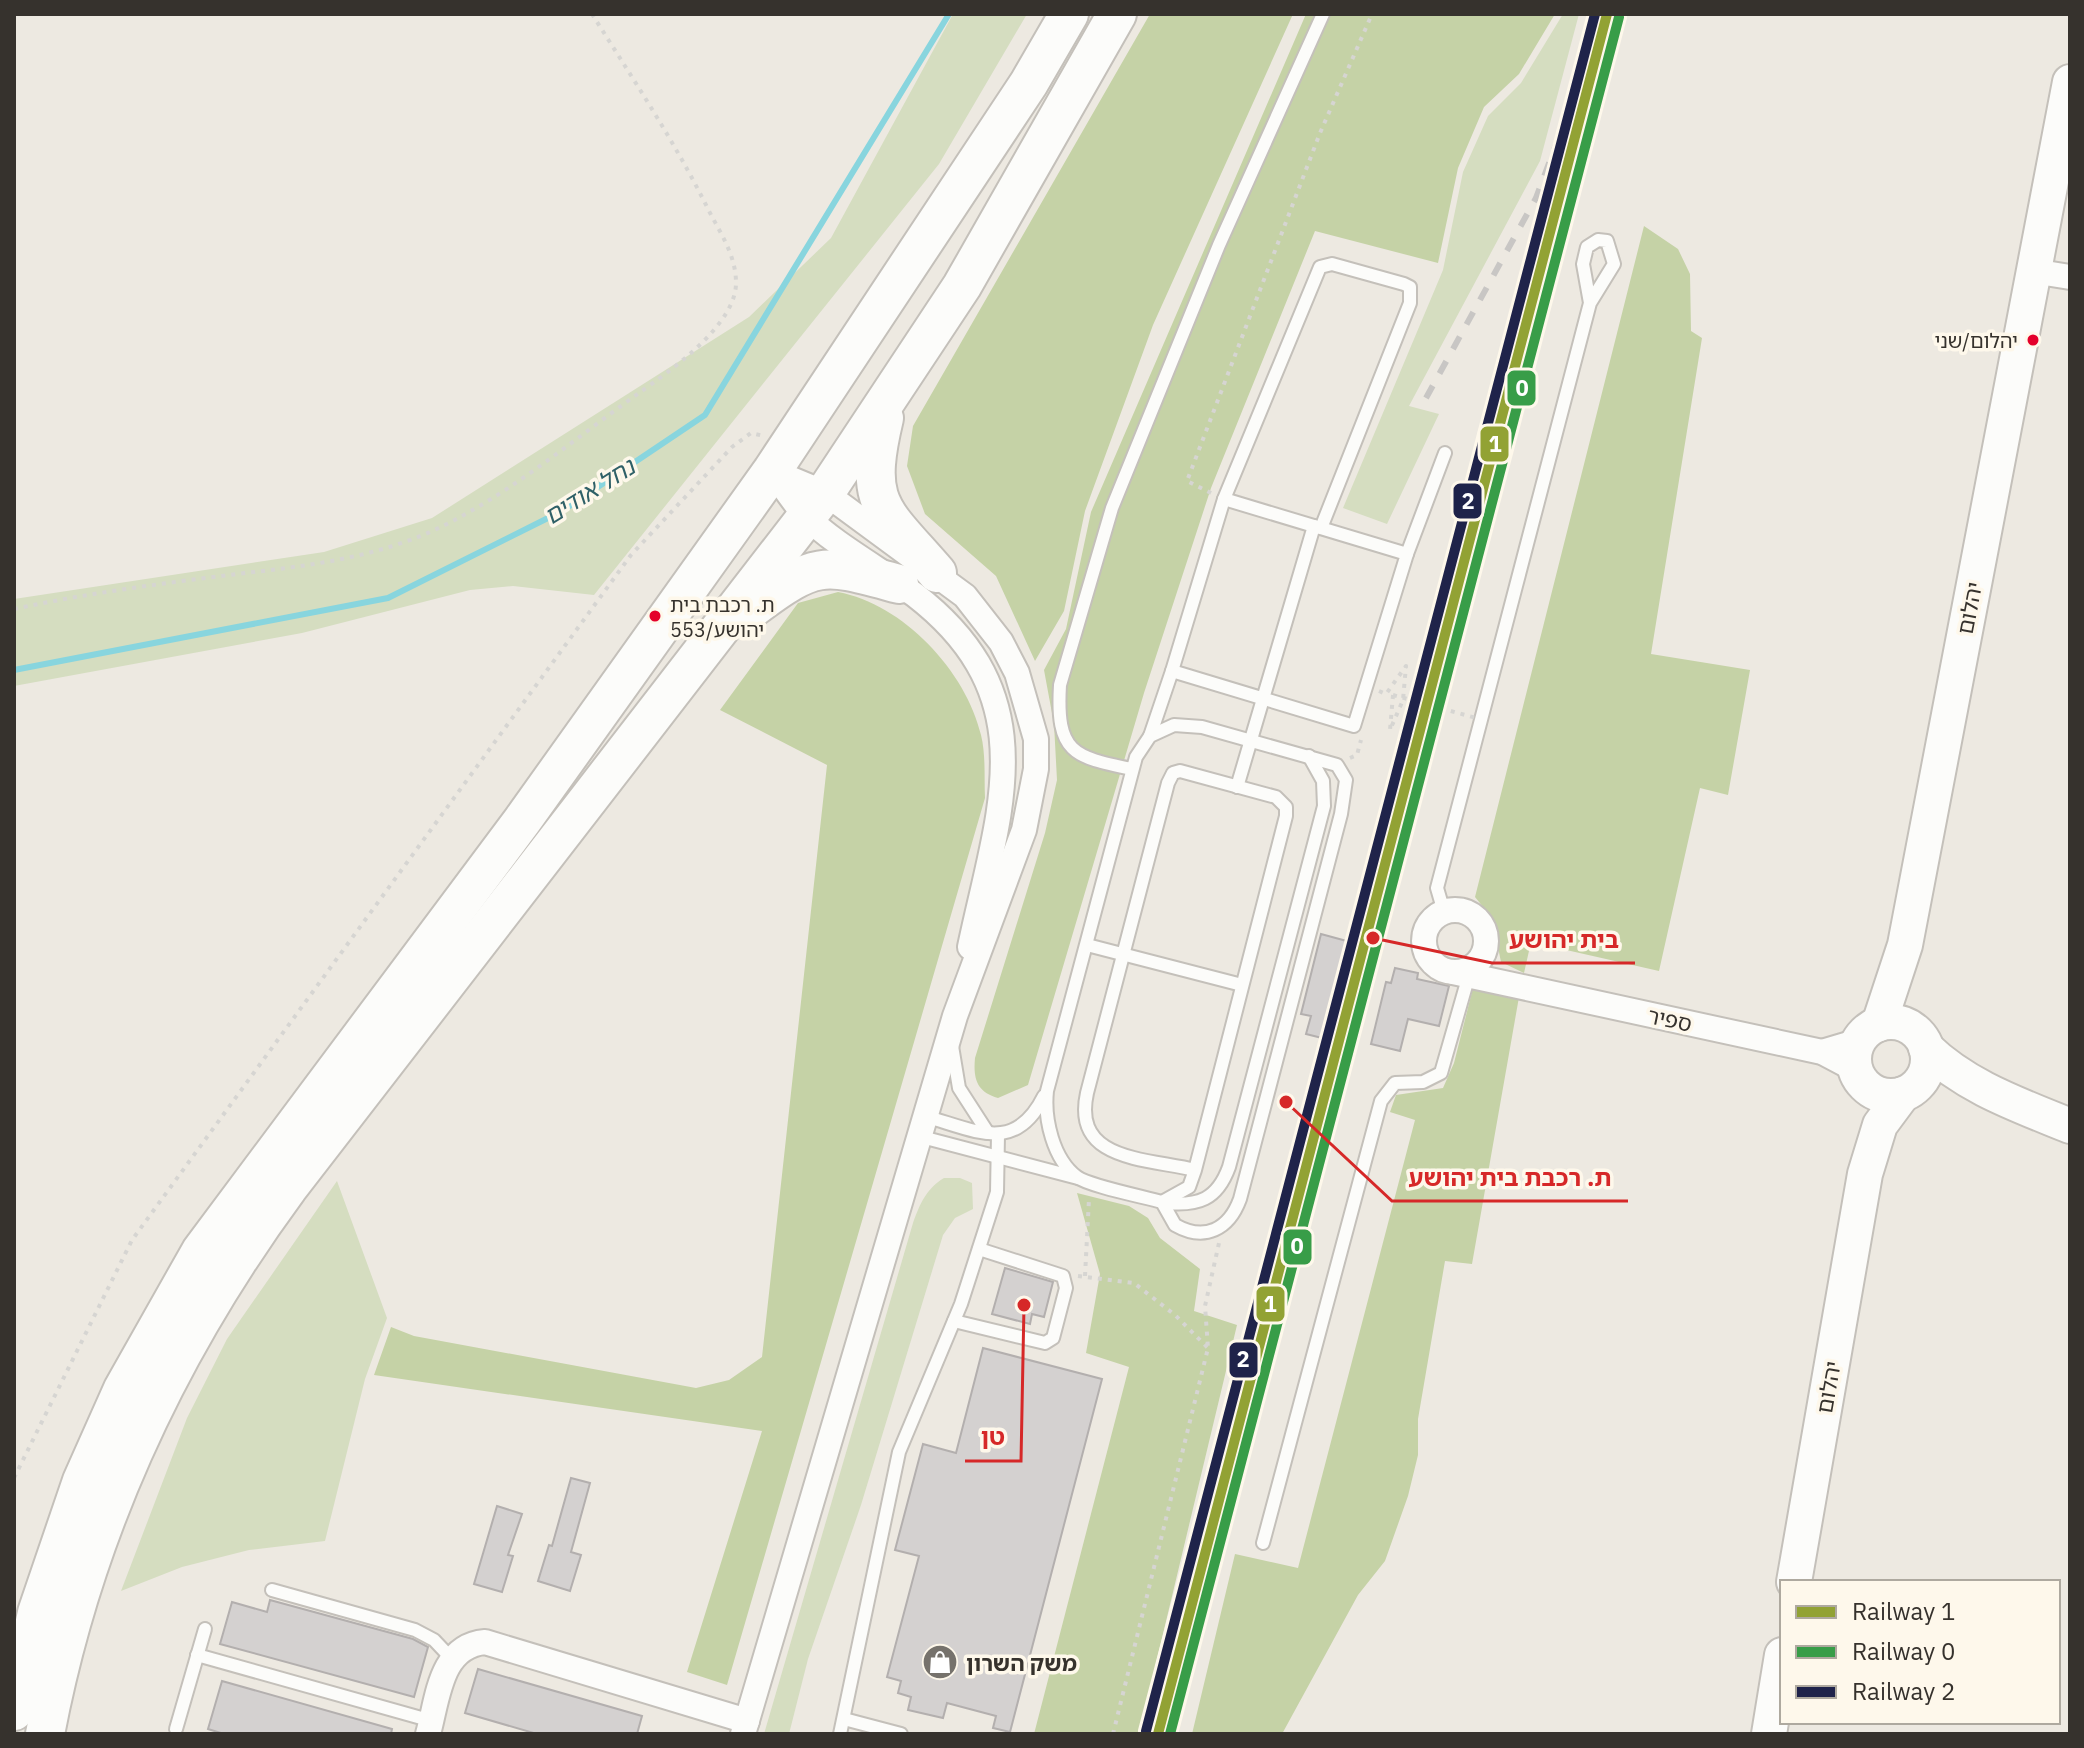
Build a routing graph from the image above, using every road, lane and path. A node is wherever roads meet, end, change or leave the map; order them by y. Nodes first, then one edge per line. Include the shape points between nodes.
1 (592, 14) edge
2 (1069, 14) edge
3 (1117, 14) edge
4 (1323, 14) edge
5 (1372, 14) edge
6 (2070, 82) edge
7 (2033, 271) junction
8 (2070, 277) edge
9 (1590, 303) dead end
10 (888, 400) junction
11 (1445, 453) dead end
12 (782, 456) junction
13 (1224, 499) junction
14 (816, 505) junction
15 (1317, 527) junction
16 (1407, 554) junction
17 (937, 573) junction
18 (899, 584) junction
19 (14, 609) edge
20 (717, 635) junction
21 (1172, 671) junction
22 (1375, 690) dead end
23 (1262, 698) junction
24 (1476, 718) dead end
25 (1364, 729) dead end
26 (1150, 736) junction
27 (1250, 740) junction
28 (1309, 756) junction
29 (1337, 765) junction
30 (1132, 769) junction
31 (1237, 787) junction
32 (1444, 912) junction
33 (1087, 945) junction
34 (1905, 945) junction
35 (1122, 954) junction
36 (1469, 967) junction
37 (1242, 985) junction
38 (953, 1024) junction
39 (1920, 1040) junction
40 (1864, 1054) junction
41 (1047, 1091) junction
42 (1908, 1091) junction
43 (1990, 1092) junction
44 (921, 1126) junction
45 (2070, 1126) edge
46 (993, 1134) junction
47 (1000, 1156) junction
48 (1195, 1170) junction
49 (1084, 1179) junction
50 (1862, 1192) junction
51 (1162, 1202) junction
52 (1224, 1225) junction
53 (979, 1249) junction
54 (1063, 1276) junction
55 (1085, 1276) junction
56 (954, 1321) junction
57 (1208, 1348) junction
58 (14, 1478) edge
59 (1263, 1543) dead end
60 (1794, 1580) edge
61 (272, 1590) dead end
62 (205, 1629) dead end
63 (197, 1655) junction
64 (451, 1658) junction
65 (1780, 1667) edge
66 (14, 1711) edge
67 (844, 1719) junction
68 (430, 1728) edge
69 (745, 1728) edge
70 (176, 1729) dead end
71 (45, 1734) edge
72 (840, 1734) edge
73 (901, 1734) edge
74 (1113, 1734) edge
75 (1769, 1734) edge

1 - 19 path via 684,160 735,262 732,304 705,341 497,493 419,536 348,560
2 - 12 main road
3 - 10 main road via 962,286
4 - 30 lane via 1138,440 1112,508 1060,685 1064,732 1075,753
5 - 13 path via 1320,133 1187,481
6 - 7 main road, יהלום
7 - 8 street
7 - 34 main road, יהלום
9 - 32 lane via 1437,888
10 - 14 main road
10 - 17 main road via 873,462 878,499
11 - 16 lane
12 - 14 street
12 - 58 path via 751,433 631,555 132,1240
12 - 66 main road via 522,821 201,1251 123,1389 82,1481 37,1613
13 - 15 lane
13 - 15 lane via 1320,267 1332,264 1404,284 1410,287 1410,303
13 - 21 lane
14 - 17 street
14 - 18 street
14 - 20 main road
15 - 16 lane
15 - 23 lane
16 - 23 lane via 1354,726
17 - 38 street via 965,596 1001,642 1029,704 1036,739 1024,830
18 - 20 main road via 847,570 808,571
18 - 38 street via 943,619 974,659 998,713 1004,742 996,822
20 - 71 main road via 230,1270 177,1360 114,1494 71,1624
21 - 23 lane
21 - 26 lane
22 - 24 path, bridge via 1386,694 1406,666 1403,700 1390,730 1393,695
23 - 27 lane
25 - 29 path via 1357,755
26 - 27 lane via 1188,725
26 - 30 lane
27 - 28 lane
27 - 31 lane
28 - 29 lane
28 - 51 lane via 1323,781 1324,806 1229,1167 1214,1195 1201,1203
29 - 52 lane via 1346,780 1341,814 1240,1199
30 - 33 lane
31 - 35 lane via 1173,773
31 - 37 lane via 1276,797 1286,807
32 - 36 street via 1464,911 1480,923 1486,942
32 - 36 street via 1426,931 1425,949 1435,965
33 - 35 lane
33 - 41 lane
34 - 39 main road, יהלום via 1906,1001
34 - 40 main road, יהלום
35 - 37 lane
35 - 48 lane via 1085,1103 1087,1132 1109,1149
36 - 40 street, ספיר via 1492,969 1519,986 1822,1052
36 - 59 lane via 1441,1073 1423,1082 1395,1083 1381,1101
37 - 48 lane
38 - 44 street
38 - 46 lane via 959,1088
39 - 40 main road via 1900,1023
39 - 42 main road via 1925,1072
39 - 43 main road via 1955,1072
40 - 42 main road via 1881,1095
40 - 50 main road, יהלום
41 - 46 lane via 1024,1124 1010,1133
41 - 49 lane via 1051,1135
42 - 43 main road via 1956,1086
42 - 50 main road, יהלום via 1880,1125
43 - 45 main road
44 - 46 lane
44 - 47 lane
44 - 69 street
46 - 47 lane
47 - 49 lane
47 - 53 lane via 997,1192
48 - 51 lane via 1189,1187
49 - 51 lane
49 - 55 path
50 - 60 main road, יהלום
51 - 52 lane via 1184,1231 1203,1234
52 - 57 path via 1205,1306
53 - 54 lane
53 - 56 lane
54 - 55 path
54 - 56 lane via 1066,1288 1053,1338 1045,1343
55 - 57 path via 1134,1283
56 - 67 lane via 899,1452
57 - 74 path
61 - 64 lane via 415,1630
62 - 63 lane
63 - 68 lane
63 - 70 lane
64 - 68 street
64 - 69 street via 464,1647 485,1642
65 - 75 main road
67 - 72 lane
67 - 73 lane

